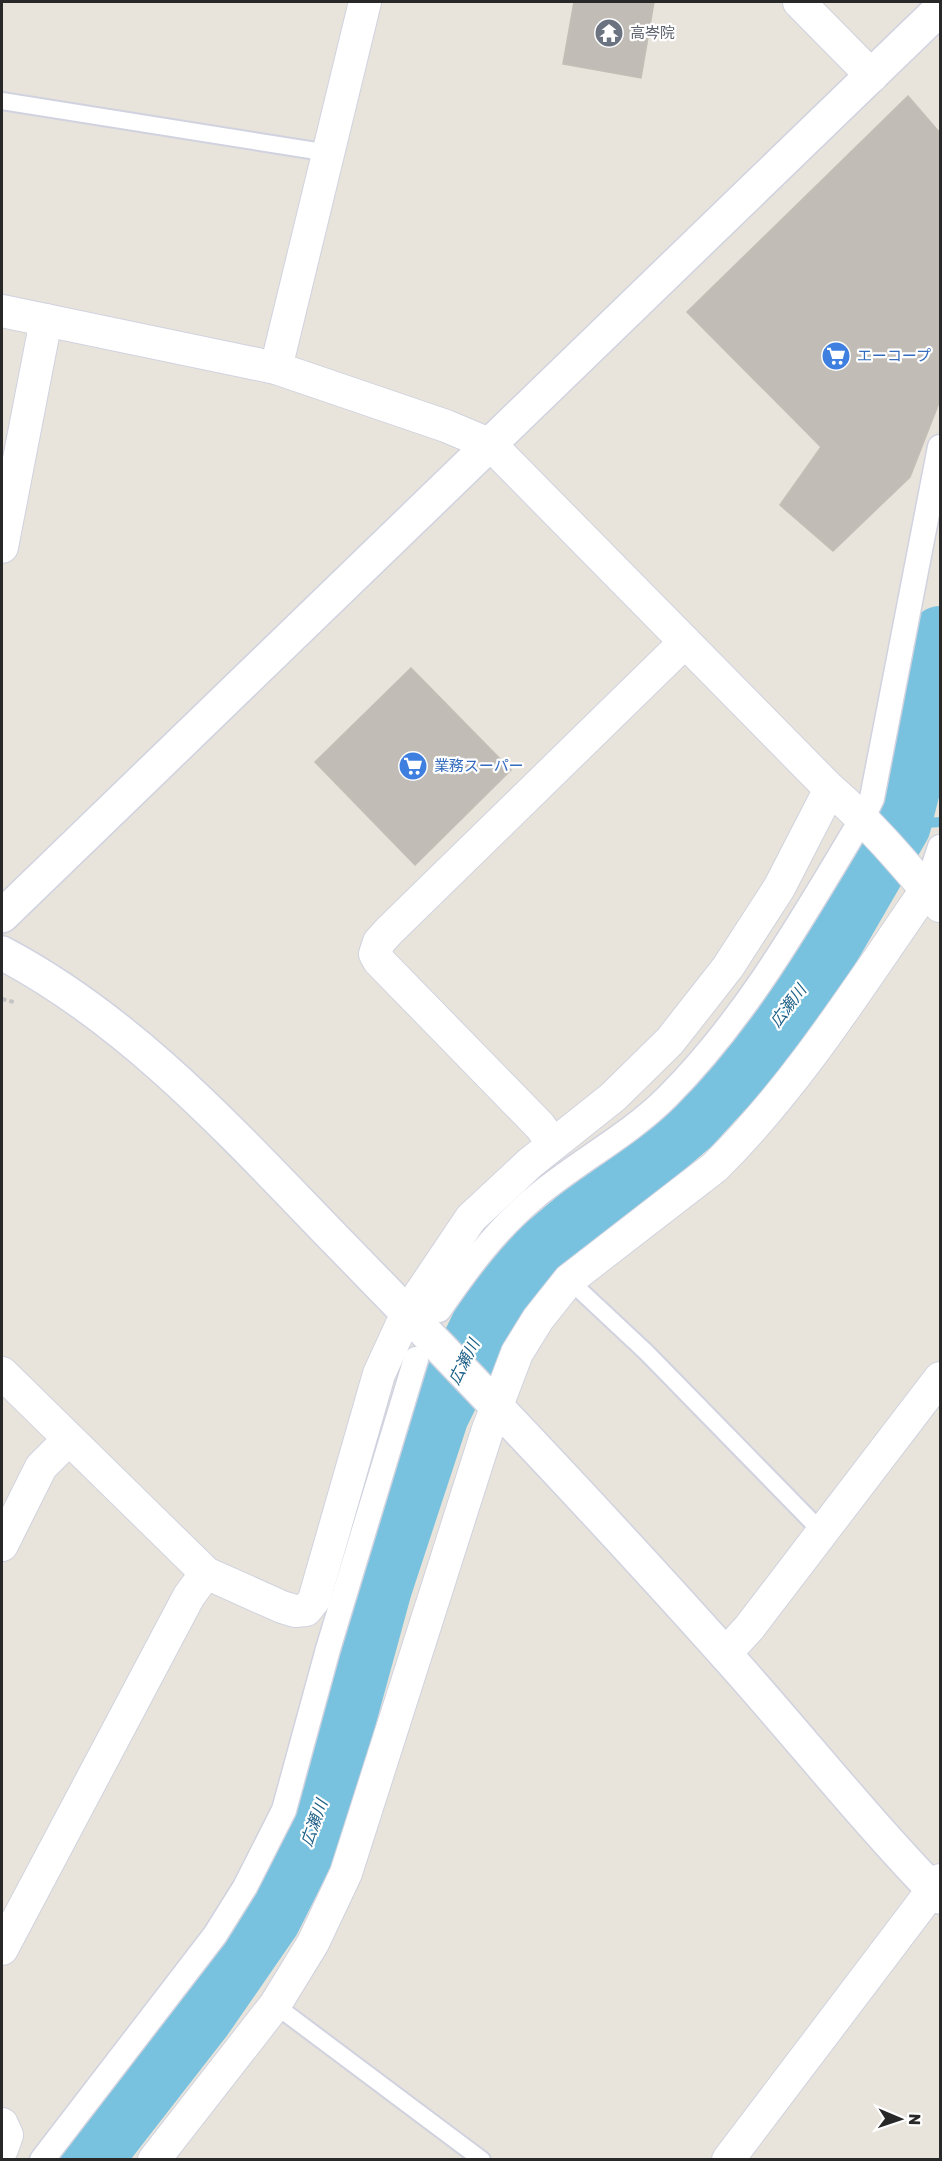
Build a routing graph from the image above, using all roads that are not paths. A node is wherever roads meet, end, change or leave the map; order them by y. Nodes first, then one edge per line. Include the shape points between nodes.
1 (364, 2) edge
2 (799, 2) edge
3 (940, 9) edge
4 (872, 76) junction
5 (2, 101) edge
6 (329, 153) junction
7 (2, 311) edge
8 (46, 320) junction
9 (276, 368) junction
10 (491, 445) junction
11 (940, 447) edge
12 (2, 547) edge
13 (685, 642) junction
14 (830, 789) junction
15 (866, 821) junction
16 (940, 847) edge
17 (925, 887) edge
18 (2, 916) edge
19 (2, 953) edge
20 (553, 1144) junction
21 (569, 1280) junction
22 (423, 1311) junction
23 (428, 1352) junction
24 (2, 1372) edge
25 (940, 1378) edge
26 (490, 1396) junction
27 (69, 1440) junction
28 (822, 1532) junction
29 (2, 1545) edge
30 (206, 1573) junction
31 (725, 1654) junction
32 (938, 1889) edge
33 (2, 1949) edge
34 (275, 2005) junction
35 (2, 2124) edge
36 (2, 2150) edge
37 (42, 2160) edge
38 (154, 2160) edge
39 (482, 2160) edge
40 (728, 2160) edge

1 - 6 street
2 - 4 street
3 - 4 street
4 - 10 street
5 - 6 lane
6 - 9 street
7 - 8 street
8 - 9 street
8 - 12 street
9 - 10 street
10 - 13 street
10 - 18 street
11 - 15 street
13 - 14 street
13 - 20 street via 389,931 375,954
14 - 15 street
14 - 20 street via 779,888 728,967 670,1041 613,1097
15 - 17 street
15 - 22 street via 762,981 696,1067 632,1128 535,1197
16 - 17 street
17 - 21 street via 806,1063 734,1149
19 - 22 street via 60,986 98,1014 210,1110
20 - 22 street via 471,1218
21 - 26 street via 537,1319
21 - 28 lane via 646,1352
22 - 23 street
22 - 30 street via 379,1374 314,1600 306,1610 295,1611
23 - 26 street
23 - 37 street via 335,1627 284,1810 245,1887 215,1935
24 - 27 street
25 - 28 street
26 - 31 street
26 - 34 street via 346,1873 313,1943
27 - 29 street via 41,1467
27 - 30 street
28 - 31 street
30 - 33 street via 189,1596
31 - 32 street
32 - 40 street
34 - 38 street
34 - 39 lane
35 - 36 street via 7,2135

